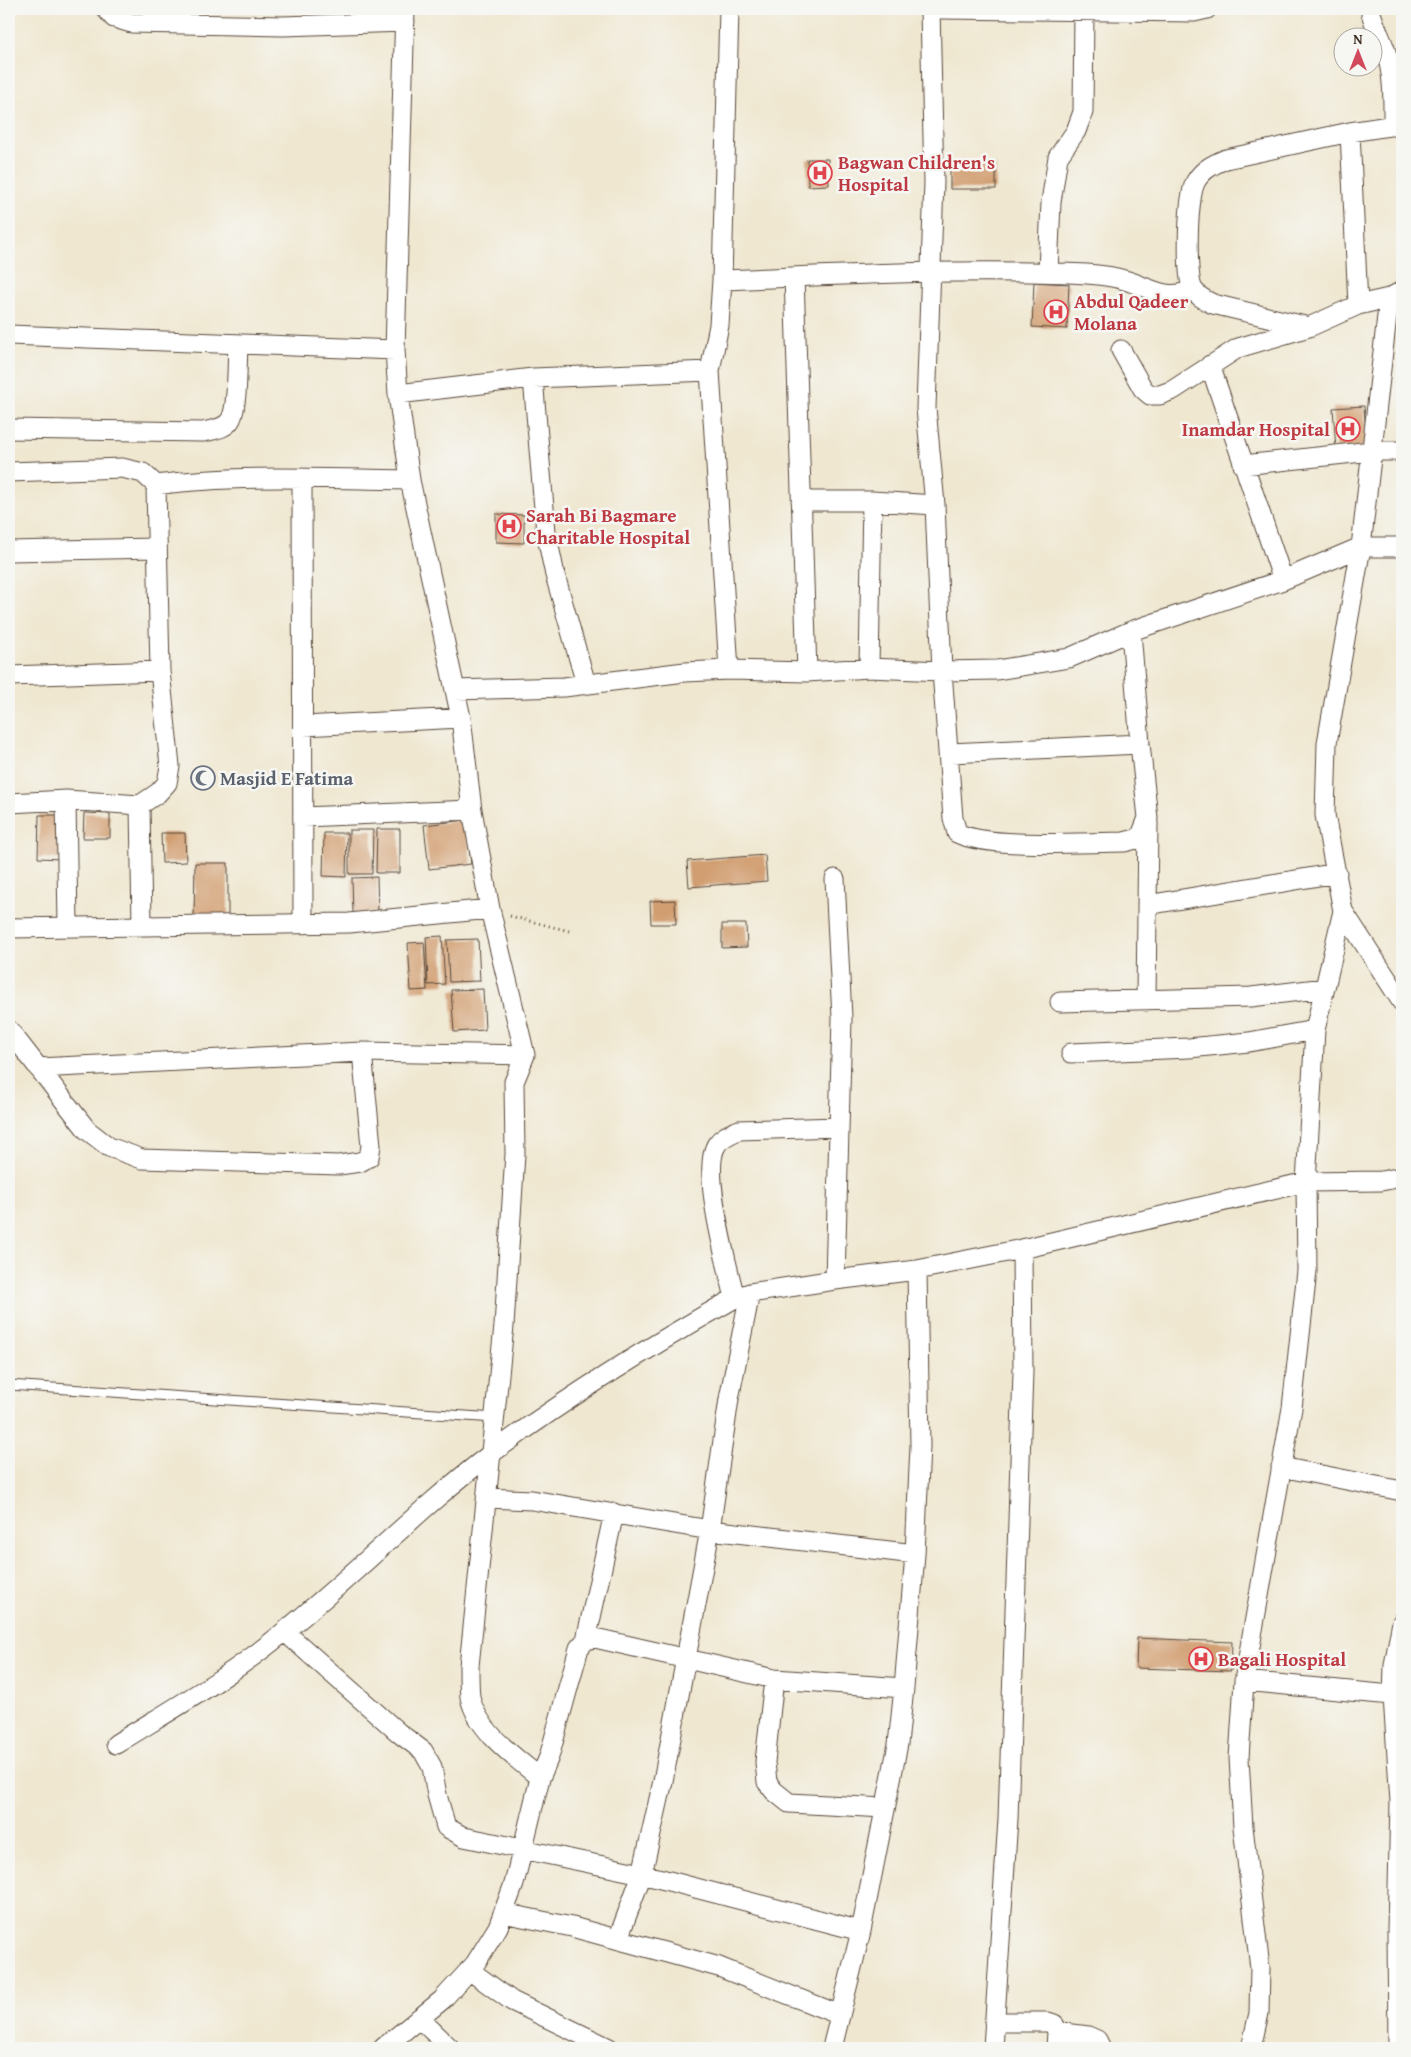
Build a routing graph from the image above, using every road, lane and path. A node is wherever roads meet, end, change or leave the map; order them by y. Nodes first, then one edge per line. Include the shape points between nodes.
1 (106, 9) edge
2 (729, 9) edge
3 (930, 9) edge
4 (943, 9) edge
5 (1207, 9) edge
6 (1370, 9) edge
7 (1084, 11) junction
8 (404, 15) edge
9 (283, 17) edge
10 (1398, 125) edge
11 (1350, 132) junction
12 (931, 272) junction
13 (1048, 272) junction
14 (794, 277) junction
15 (722, 280) junction
16 (1193, 289) junction
17 (1396, 294) edge
18 (1358, 305) junction
19 (1309, 327) junction
20 (9, 335) edge
21 (238, 344) junction
22 (395, 350) junction
23 (1121, 350) dead end
24 (1210, 365) junction
25 (710, 370) junction
26 (533, 378) junction
27 (398, 394) junction
28 (9, 429) edge
29 (1372, 451) junction
30 (1402, 451) edge
31 (1243, 465) junction
32 (9, 472) edge
33 (302, 478) junction
34 (410, 480) junction
35 (156, 485) junction
36 (801, 501) junction
37 (872, 501) junction
38 (935, 505) junction
39 (1361, 547) junction
40 (1402, 547) edge
41 (157, 548) junction
42 (9, 551) edge
43 (1283, 580) junction
44 (1131, 631) junction
45 (869, 668) junction
46 (728, 670) junction
47 (160, 671) junction
48 (942, 671) junction
49 (807, 672) junction
50 (9, 676) edge
51 (586, 684) junction
52 (455, 690) junction
53 (461, 718) junction
54 (303, 726) junction
55 (1140, 744) junction
56 (950, 753) junction
57 (66, 800) junction
58 (9, 803) edge
59 (140, 805) junction
60 (472, 810) junction
61 (303, 817) junction
62 (1148, 818) junction
63 (1337, 873) junction
64 (835, 879) dead end
65 (1148, 905) junction
66 (490, 909) junction
67 (1343, 911) junction
68 (303, 923) junction
69 (68, 926) junction
70 (142, 926) junction
71 (9, 928) edge
72 (569, 932) dead end
73 (1325, 988) junction
74 (1146, 1000) junction
75 (1060, 1002) dead end
76 (1402, 1002) edge
77 (9, 1030) edge
78 (1316, 1030) junction
79 (362, 1052) junction
80 (1070, 1052) dead end
81 (525, 1055) junction
82 (38, 1068) junction
83 (839, 1127) junction
84 (1402, 1177) edge
85 (1381, 1180) junction
86 (1306, 1182) junction
87 (1402, 1186) edge
88 (1022, 1249) junction
89 (917, 1270) junction
90 (835, 1280) junction
91 (743, 1296) junction
92 (9, 1385) edge
93 (495, 1418) junction
94 (492, 1454) junction
95 (1281, 1467) junction
96 (1402, 1491) edge
97 (487, 1498) junction
98 (614, 1513) junction
99 (710, 1530) junction
100 (916, 1554) junction
101 (1402, 1622) edge
102 (285, 1632) junction
103 (586, 1640) junction
104 (685, 1660) junction
105 (774, 1679) junction
106 (1244, 1681) junction
107 (904, 1688) junction
108 (1398, 1696) edge
109 (116, 1744) dead end
110 (540, 1778) junction
111 (885, 1808) junction
112 (522, 1848) junction
113 (642, 1874) junction
114 (503, 1913) junction
115 (861, 1931) junction
116 (618, 1939) junction
117 (468, 1970) junction
118 (1399, 2000) edge
119 (840, 2015) junction
120 (419, 2018) junction
121 (994, 2022) junction
122 (1057, 2040) edge
123 (383, 2048) edge
124 (450, 2048) edge
125 (609, 2048) edge
126 (832, 2048) edge
127 (992, 2048) edge
128 (1101, 2048) edge
129 (1251, 2048) edge
130 (1398, 2048) edge

1 - 9 street via 114,18 131,23
2 - 15 street
3 - 12 street via 934,182
4 - 7 street
5 - 7 street via 1194,12
6 - 10 street via 1392,75
7 - 13 street via 1082,112 1076,131 1058,157 1051,202
8 - 9 street
8 - 22 street
10 - 11 street
11 - 16 street via 1209,165 1195,181 1190,199 1188,271
11 - 18 street
12 - 13 street
12 - 14 street
12 - 38 street via 926,408
13 - 16 street via 1119,279 1162,294 1181,296
14 - 15 street
14 - 36 street
15 - 25 street via 719,325
16 - 19 street via 1203,300 1213,304
17 - 18 street
17 - 29 street
18 - 19 street
19 - 24 street via 1238,348
20 - 21 street
21 - 22 street
21 - 28 street via 235,404 231,420 220,428 203,432
22 - 27 street
23 - 24 street via 1143,389 1150,395 1173,390
24 - 31 street
25 - 26 street
25 - 46 street
26 - 27 street
26 - 51 street via 546,532
27 - 34 street
29 - 30 street
29 - 31 street
29 - 39 street
31 - 43 street
32 - 35 street via 122,468 143,473
33 - 34 street
33 - 35 street
33 - 54 street
34 - 52 street
35 - 41 street
36 - 37 street
36 - 49 street
37 - 38 street
37 - 45 street
38 - 48 street
39 - 40 street
39 - 43 street
39 - 63 street via 1326,743 1325,815
41 - 42 street
41 - 47 street
43 - 44 street
44 - 48 street via 1069,658 997,670
44 - 55 street
45 - 48 street
45 - 49 street
46 - 49 street
46 - 51 street
47 - 50 street
47 - 59 street via 170,766 167,782 158,793
48 - 56 street
51 - 52 street
52 - 53 street
53 - 54 street
53 - 60 street
54 - 61 street
55 - 56 street
55 - 62 street
56 - 62 street via 953,818 957,833 969,838 999,842 1124,842 1140,838
57 - 58 street
57 - 59 street
57 - 69 street
59 - 70 street
60 - 61 street
60 - 66 street
61 - 68 street
62 - 65 street
63 - 65 street
63 - 67 street
64 - 83 street via 842,1018
65 - 74 street
66 - 68 street via 349,923
66 - 72 path
66 - 81 street
67 - 73 street
67 - 76 street
68 - 70 street
69 - 70 street
69 - 71 street
73 - 74 street via 1251,997
73 - 78 street
74 - 75 street
77 - 82 street
78 - 80 street via 1189,1048
78 - 86 street
79 - 81 street
79 - 82 street
79 - 82 street via 371,1146 369,1157 360,1162 339,1165 142,1159 110,1148 87,1130
81 - 93 street via 514,1082 514,1154
83 - 90 street
83 - 91 street via 739,1130 725,1135 716,1145 712,1159 714,1197
84 - 85 street
85 - 86 street
85 - 87 street
86 - 88 street
86 - 95 street via 1307,1271 1292,1408
88 - 89 street
88 - 121 street via 1023,1372 1009,1799
89 - 90 street
89 - 100 street via 920,1446
90 - 91 street
91 - 94 street via 639,1353
91 - 99 street
92 - 93 lane
93 - 94 street
94 - 97 street
94 - 102 street via 376,1550
95 - 96 street
95 - 106 street
97 - 98 street via 532,1500
97 - 110 street via 469,1666 470,1698 478,1717 498,1742
98 - 99 street
98 - 103 street
99 - 100 street
99 - 104 street
100 - 107 street
101 - 108 street via 1394,1665
102 - 109 street via 216,1683
102 - 112 street via 423,1751 432,1767 446,1827 464,1837
103 - 104 street via 595,1638
103 - 110 street via 579,1648
104 - 105 street
104 - 113 street
105 - 107 street
105 - 111 street via 765,1762 767,1782 774,1791 789,1803
106 - 108 street
106 - 129 street via 1239,1758 1243,1827 1260,1968 1259,2013
107 - 111 street via 898,1744
108 - 118 street
110 - 112 street
111 - 115 street
112 - 113 street
112 - 114 street
113 - 115 street
113 - 116 street
114 - 116 street
114 - 117 street via 498,1927
115 - 119 street
116 - 119 street via 719,1967
117 - 120 street via 442,2000
117 - 125 street via 512,2001
118 - 130 street
119 - 126 street
120 - 123 street
120 - 124 street
121 - 122 street via 1048,2022 1054,2024
121 - 127 street
122 - 128 street via 1088,2036 1097,2040

